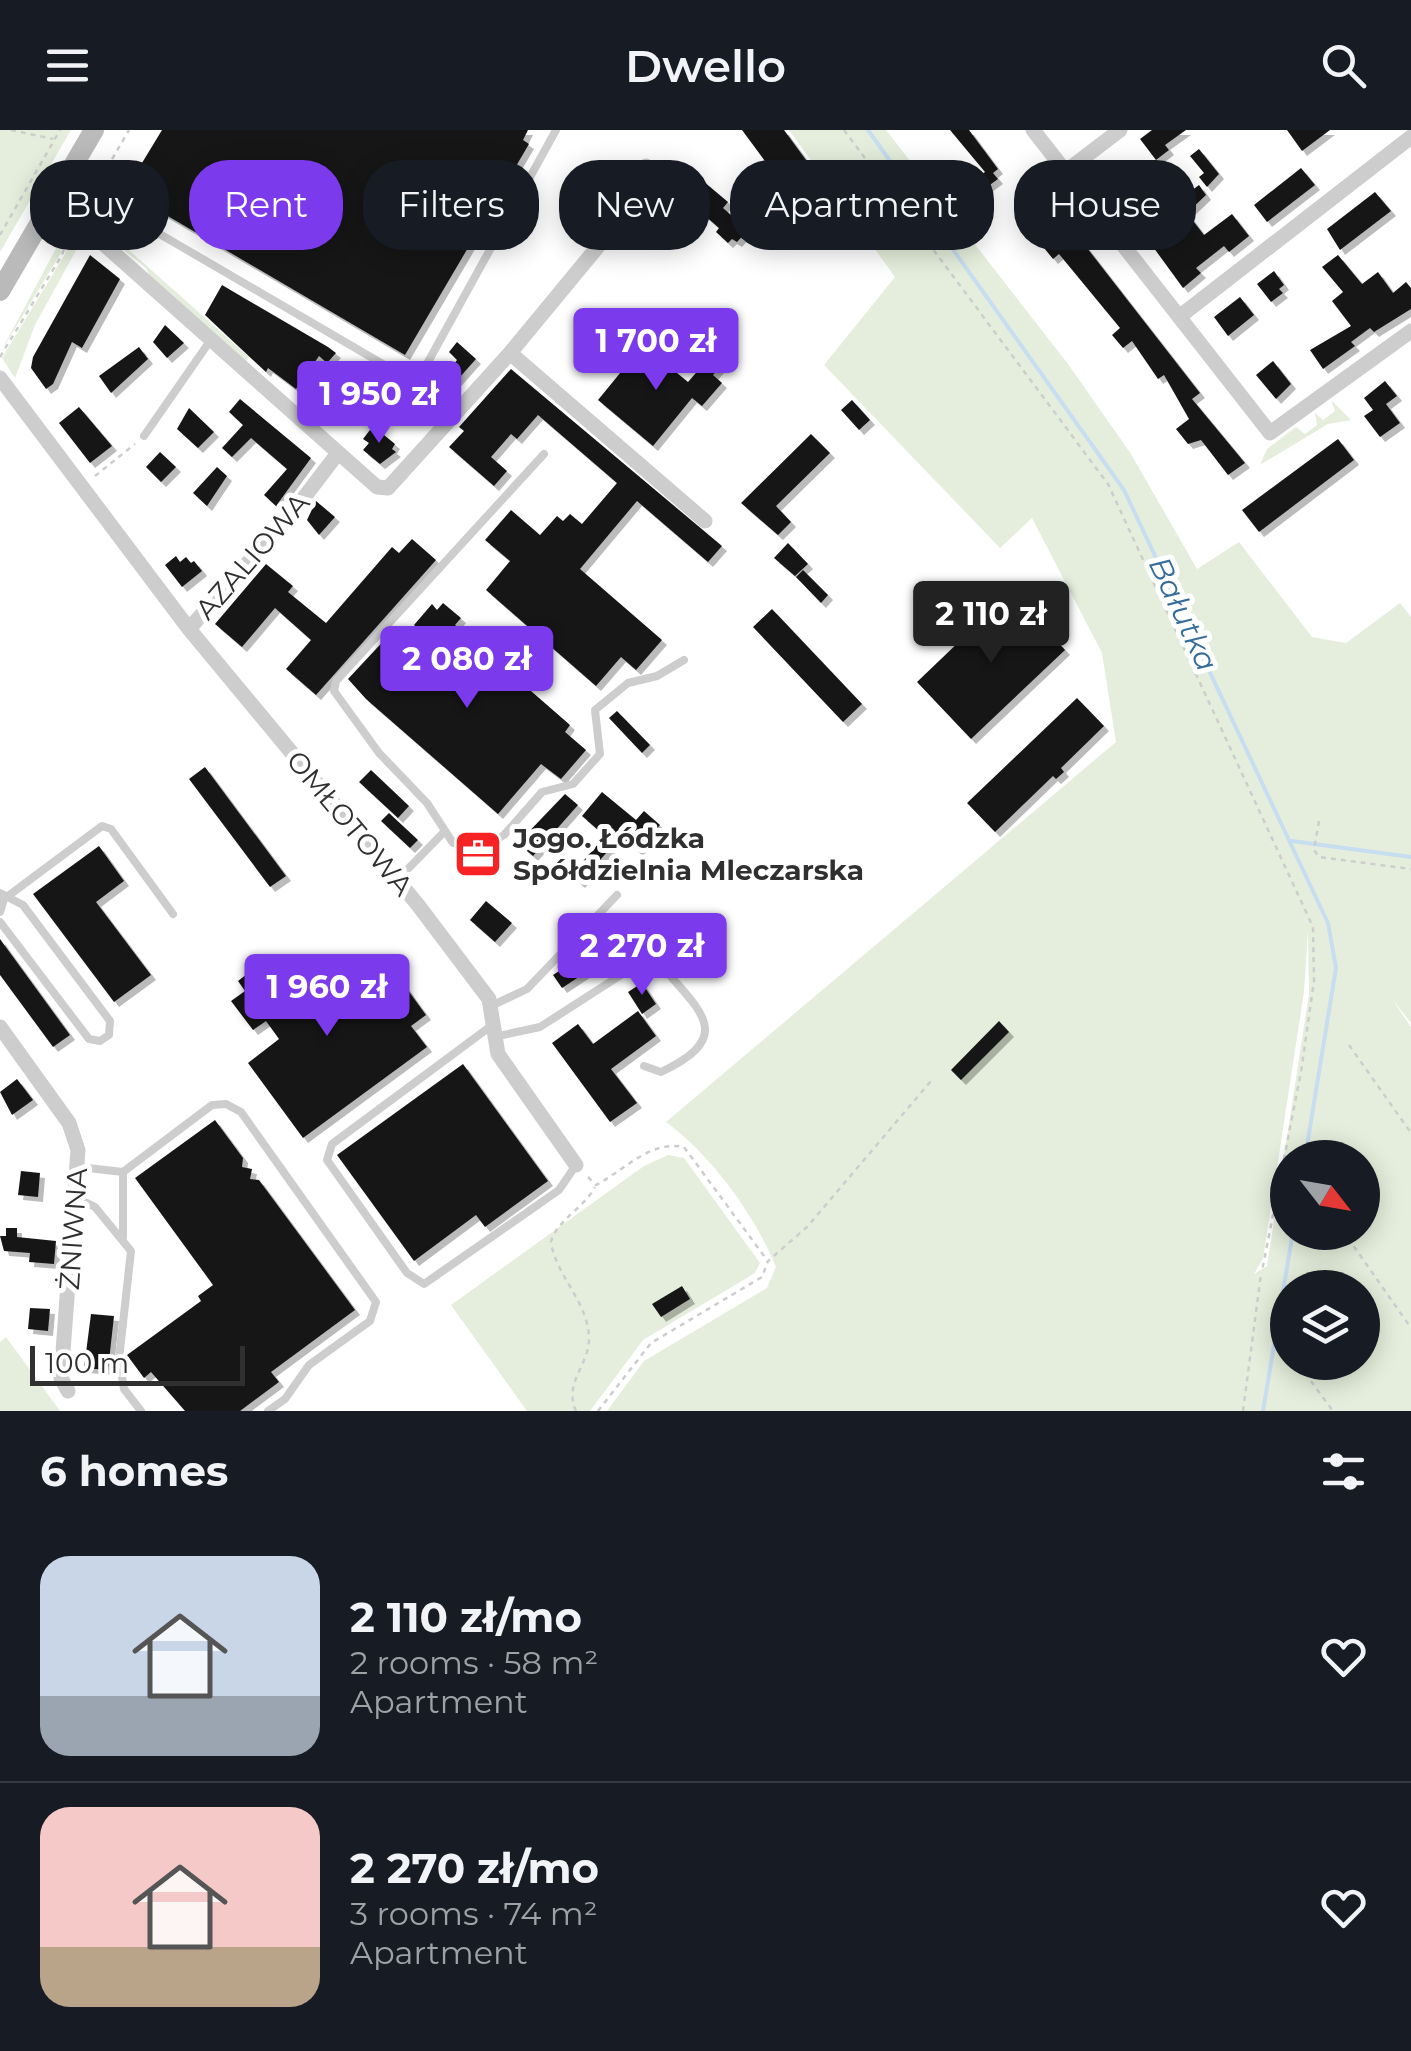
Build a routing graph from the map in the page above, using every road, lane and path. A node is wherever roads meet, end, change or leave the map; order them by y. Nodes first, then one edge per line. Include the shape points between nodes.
1 (11, 130) edge
2 (60, 130) edge
3 (94, 130) edge
4 (129, 130) edge
5 (556, 130) edge
6 (844, 130) edge
7 (1033, 130) edge
8 (1120, 130) edge
9 (1411, 137) edge
10 (55, 139) junction
11 (77, 160) edge
12 (111, 160) edge
13 (1056, 160) edge
14 (1081, 160) edge
15 (0, 234) edge
16 (169, 239) edge
17 (30, 240) edge
18 (64, 250) edge
19 (111, 250) edge
20 (595, 250) edge
21 (1126, 250) edge
22 (0, 291) edge
23 (1179, 318) junction
24 (1411, 332) edge
25 (211, 340) junction
26 (510, 352) junction
27 (0, 357) edge
28 (0, 378) edge
29 (144, 436) joint
30 (338, 453) junction
31 (544, 454) dead end
32 (82, 486) junction
33 (705, 521) dead end
34 (190, 629) junction
35 (684, 660) dead end
36 (1319, 821) dead end
37 (444, 832) junction
38 (1411, 869) edge
39 (397, 880) junction
40 (2, 896) edge
41 (617, 896) dead end
42 (0, 912) edge
43 (174, 914) dead end
44 (0, 922) edge
45 (490, 1006) junction
46 (0, 1028) edge
47 (493, 1031) junction
48 (1349, 1046) dead end
49 (644, 1066) dead end
50 (931, 1081) dead end
51 (1411, 1133) edge
52 (576, 1165) junction
53 (79, 1167) junction
54 (123, 1172) junction
55 (596, 1185) junction
56 (77, 1198) junction
57 (123, 1238) junction
58 (1356, 1250) edge
59 (768, 1261) junction
60 (1262, 1262) dead end
61 (1262, 1271) junction
62 (1411, 1328) edge
63 (1310, 1380) edge
64 (68, 1391) dead end
65 (141, 1411) edge
66 (268, 1411) edge
67 (576, 1411) edge
68 (598, 1411) edge
69 (1244, 1411) edge
70 (1332, 1411) edge

1 - 10 path
2 - 10 path
3 - 11 street
4 - 12 path
5 - 16 lane via 422,371 405,377
6 - 61 path via 1108,484 1313,926 1304,1054
7 - 13 street
8 - 14 street
9 - 23 street
10 - 15 path
17 - 22 street
18 - 27 path
19 - 25 street
20 - 26 street
21 - 23 street
23 - 24 street via 1270,433
25 - 29 lane
25 - 30 street
26 - 30 street via 388,488
26 - 33 street
28 - 32 street, OMŁOTOWA
29 - 32 path
30 - 34 street, AZALIOWA
31 - 37 lane via 334,686
32 - 34 street, OMŁOTOWA
34 - 39 street, OMŁOTOWA
35 - 37 lane via 628,683 595,710 600,754 573,784 542,792 488,848 470,850
36 - 38 path via 1319,857
37 - 39 lane
39 - 45 street, OMŁOTOWA
40 - 42 lane
40 - 43 lane via 106,826
40 - 44 lane via 23,905 110,1021 109,1035 88,1038
41 - 45 lane via 527,989
45 - 47 street, OMŁOTOWA
46 - 53 street, ŻNIWNA via 69,1123
47 - 49 lane via 540,1027 645,961 659,964 704,1014 708,1030 686,1060 660,1072
47 - 52 street, OMŁOTOWA via 498,1054
47 - 52 lane via 332,1144 326,1160 407,1274 424,1284 558,1190
48 - 51 path
50 - 59 path via 819,1213
52 - 55 path
53 - 54 lane
53 - 56 street, ŻNIWNA
54 - 57 lane
54 - 66 lane via 212,1105 234,1107 376,1302 370,1321 309,1365
55 - 59 path via 654,1148 684,1147
55 - 67 path via 551,1242 590,1334 572,1382
56 - 57 lane via 95,1207
56 - 64 street, ŻNIWNA via 61,1378
57 - 65 lane via 131,1251 121,1382
58 - 62 path
59 - 68 path via 762,1278 652,1343
60 - 61 path
61 - 69 path
63 - 70 path

